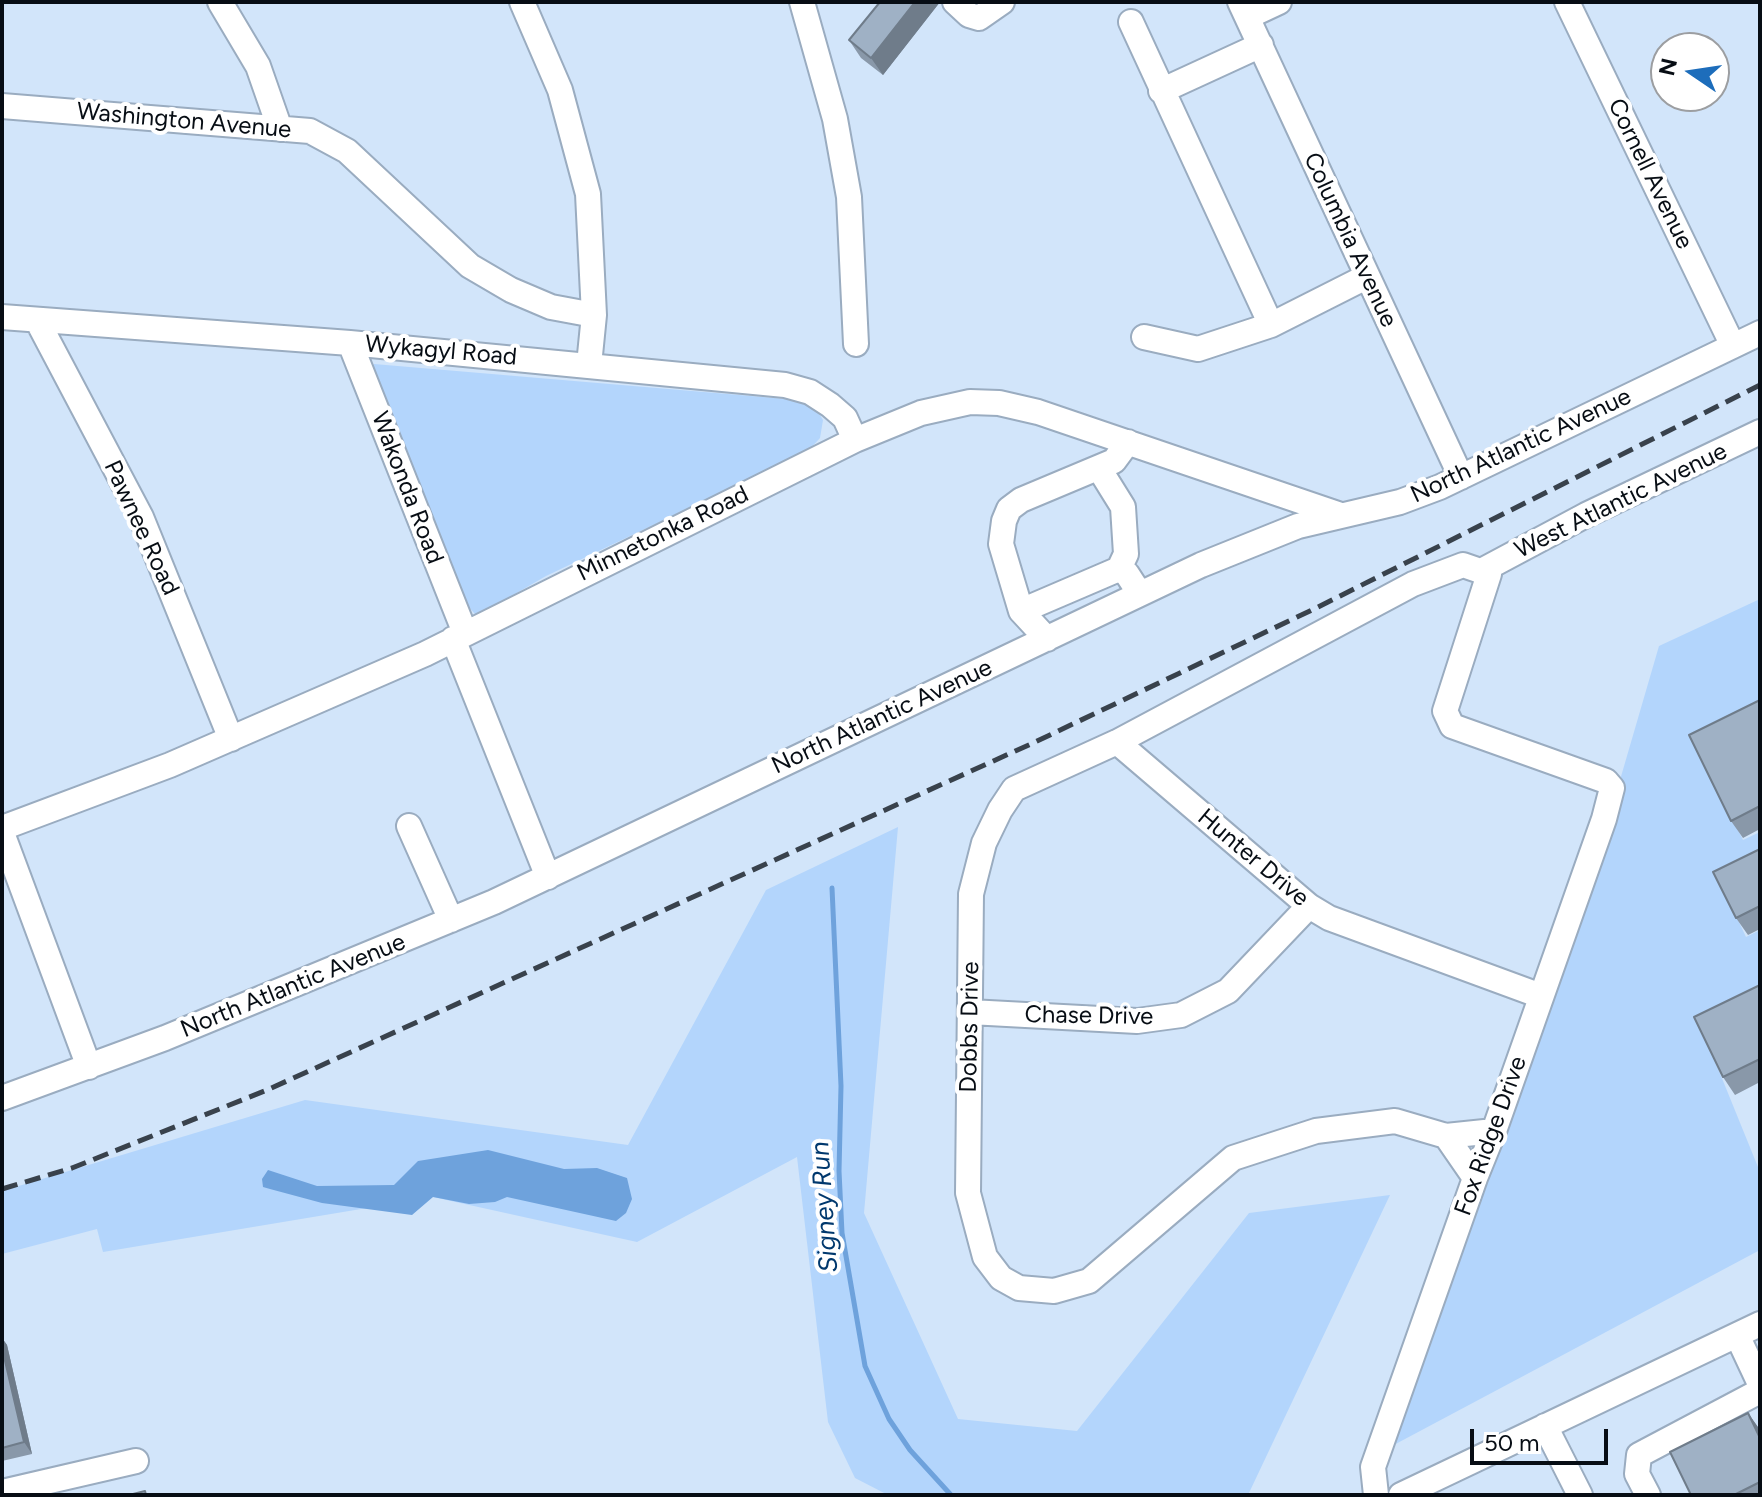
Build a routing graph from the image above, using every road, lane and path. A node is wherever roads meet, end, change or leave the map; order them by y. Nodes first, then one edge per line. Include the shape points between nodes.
1 (220, 2) edge
2 (522, 2) edge
3 (802, 2) edge
4 (955, 2) edge
5 (1002, 2) edge
6 (1279, 2) edge
7 (1567, 2) edge
8 (1244, 9) edge
9 (1131, 22) dead end
10 (1261, 45) junction
11 (1161, 91) junction
12 (2, 106) edge
13 (280, 129) junction
14 (1366, 277) junction
15 (594, 315) junction
16 (2, 317) edge
17 (38, 322) junction
18 (1271, 325) junction
19 (1760, 333) edge
20 (1144, 337) dead end
21 (350, 343) junction
22 (856, 344) dead end
23 (1733, 346) junction
24 (589, 365) junction
25 (1760, 432) edge
26 (855, 440) junction
27 (1128, 442) junction
28 (1100, 470) junction
29 (1461, 477) junction
30 (1268, 491) junction
31 (1341, 514) junction
32 (1263, 539) junction
33 (1478, 568) junction
34 (1119, 569) junction
35 (1140, 594) junction
36 (1021, 611) junction
37 (459, 636) junction
38 (1047, 639) junction
39 (231, 739) junction
40 (1117, 742) junction
41 (409, 826) dead end
42 (2, 830) edge
43 (548, 877) junction
44 (1309, 906) junction
45 (451, 920) junction
46 (1541, 996) junction
47 (970, 1012) junction
48 (89, 1067) junction
49 (2, 1098) edge
50 (1494, 1131) junction
51 (1446, 1136) junction
52 (1475, 1178) junction
53 (1760, 1324) edge
54 (1737, 1335) junction
55 (1760, 1384) edge
56 (1760, 1391) edge
57 (1545, 1426) junction
58 (136, 1461) dead end
59 (11, 1492) edge
60 (1376, 1495) edge
61 (1401, 1495) edge
62 (1580, 1495) edge
63 (1648, 1495) edge

1 - 13 street via 258,66
2 - 15 street via 544,48 588,194
3 - 22 street via 835,119 849,197
4 - 5 street via 979,18
6 - 8 street
7 - 23 street, Cornell Avenue
8 - 10 street, Columbia Avenue
9 - 11 street
10 - 11 street
10 - 14 street, Columbia Avenue
11 - 18 street
12 - 13 street, Washington Avenue
13 - 15 street, Washington Avenue via 310,131 347,151 442,242 497,282 551,307
14 - 18 street
14 - 29 street, Columbia Avenue
15 - 24 street
16 - 17 street, Wykagyl Road
17 - 21 street, Wykagyl Road
17 - 39 street, Pawnee Road via 141,517
18 - 20 street via 1198,349
19 - 23 street, North Atlantic Avenue
21 - 24 street, Wykagyl Road
21 - 37 street, Wakonda Road
23 - 29 street, North Atlantic Avenue
24 - 26 street, Wykagyl Road via 718,376 810,392 845,418
25 - 33 street, West Atlantic Avenue
26 - 27 street, Minnetonka Road via 921,413 970,402 1038,412
26 - 37 street, Minnetonka Road
27 - 28 street
27 - 30 street, Minnetonka Road
28 - 34 street via 1123,507 1126,554
28 - 36 street via 1043,490 1009,509 1001,544
29 - 31 street, North Atlantic Avenue via 1400,502
30 - 31 street, Minnetonka Road
30 - 32 street via 1270,518
31 - 32 street, North Atlantic Avenue
32 - 35 street, North Atlantic Avenue
33 - 40 street, Dobbs Drive via 1463,565 1413,584
33 - 46 street, Fox Ridge Drive via 1489,574 1488,583 1445,711 1452,726 1606,781 1612,788
34 - 35 street
34 - 36 street
35 - 38 street, North Atlantic Avenue
36 - 38 street
37 - 39 street, Minnetonka Road
37 - 43 street, Wakonda Road
38 - 43 street, North Atlantic Avenue
39 - 42 street, Minnetonka Road
40 - 44 street, Hunter Drive
40 - 47 street, Dobbs Drive via 1014,789 1000,810 984,843 971,894
41 - 45 street
42 - 48 street
43 - 45 street, North Atlantic Avenue
44 - 46 street, Hunter Drive
44 - 47 street, Chase Drive via 1228,991 1181,1015 1137,1021
45 - 48 street, North Atlantic Avenue
46 - 50 street, Fox Ridge Drive
47 - 51 street, Dobbs Drive via 968,1193 985,1257 1001,1278 1019,1288 1054,1291 1089,1281 1233,1158 1316,1131 1395,1121
48 - 49 street, North Atlantic Avenue
50 - 51 street, Dobbs Drive
50 - 52 street, Fox Ridge Drive
51 - 52 street
52 - 60 street, Fox Ridge Drive via 1373,1467
53 - 54 street
54 - 55 street
54 - 57 street
56 - 63 street via 1639,1455 1637,1474
57 - 61 street
57 - 62 street
58 - 59 street

